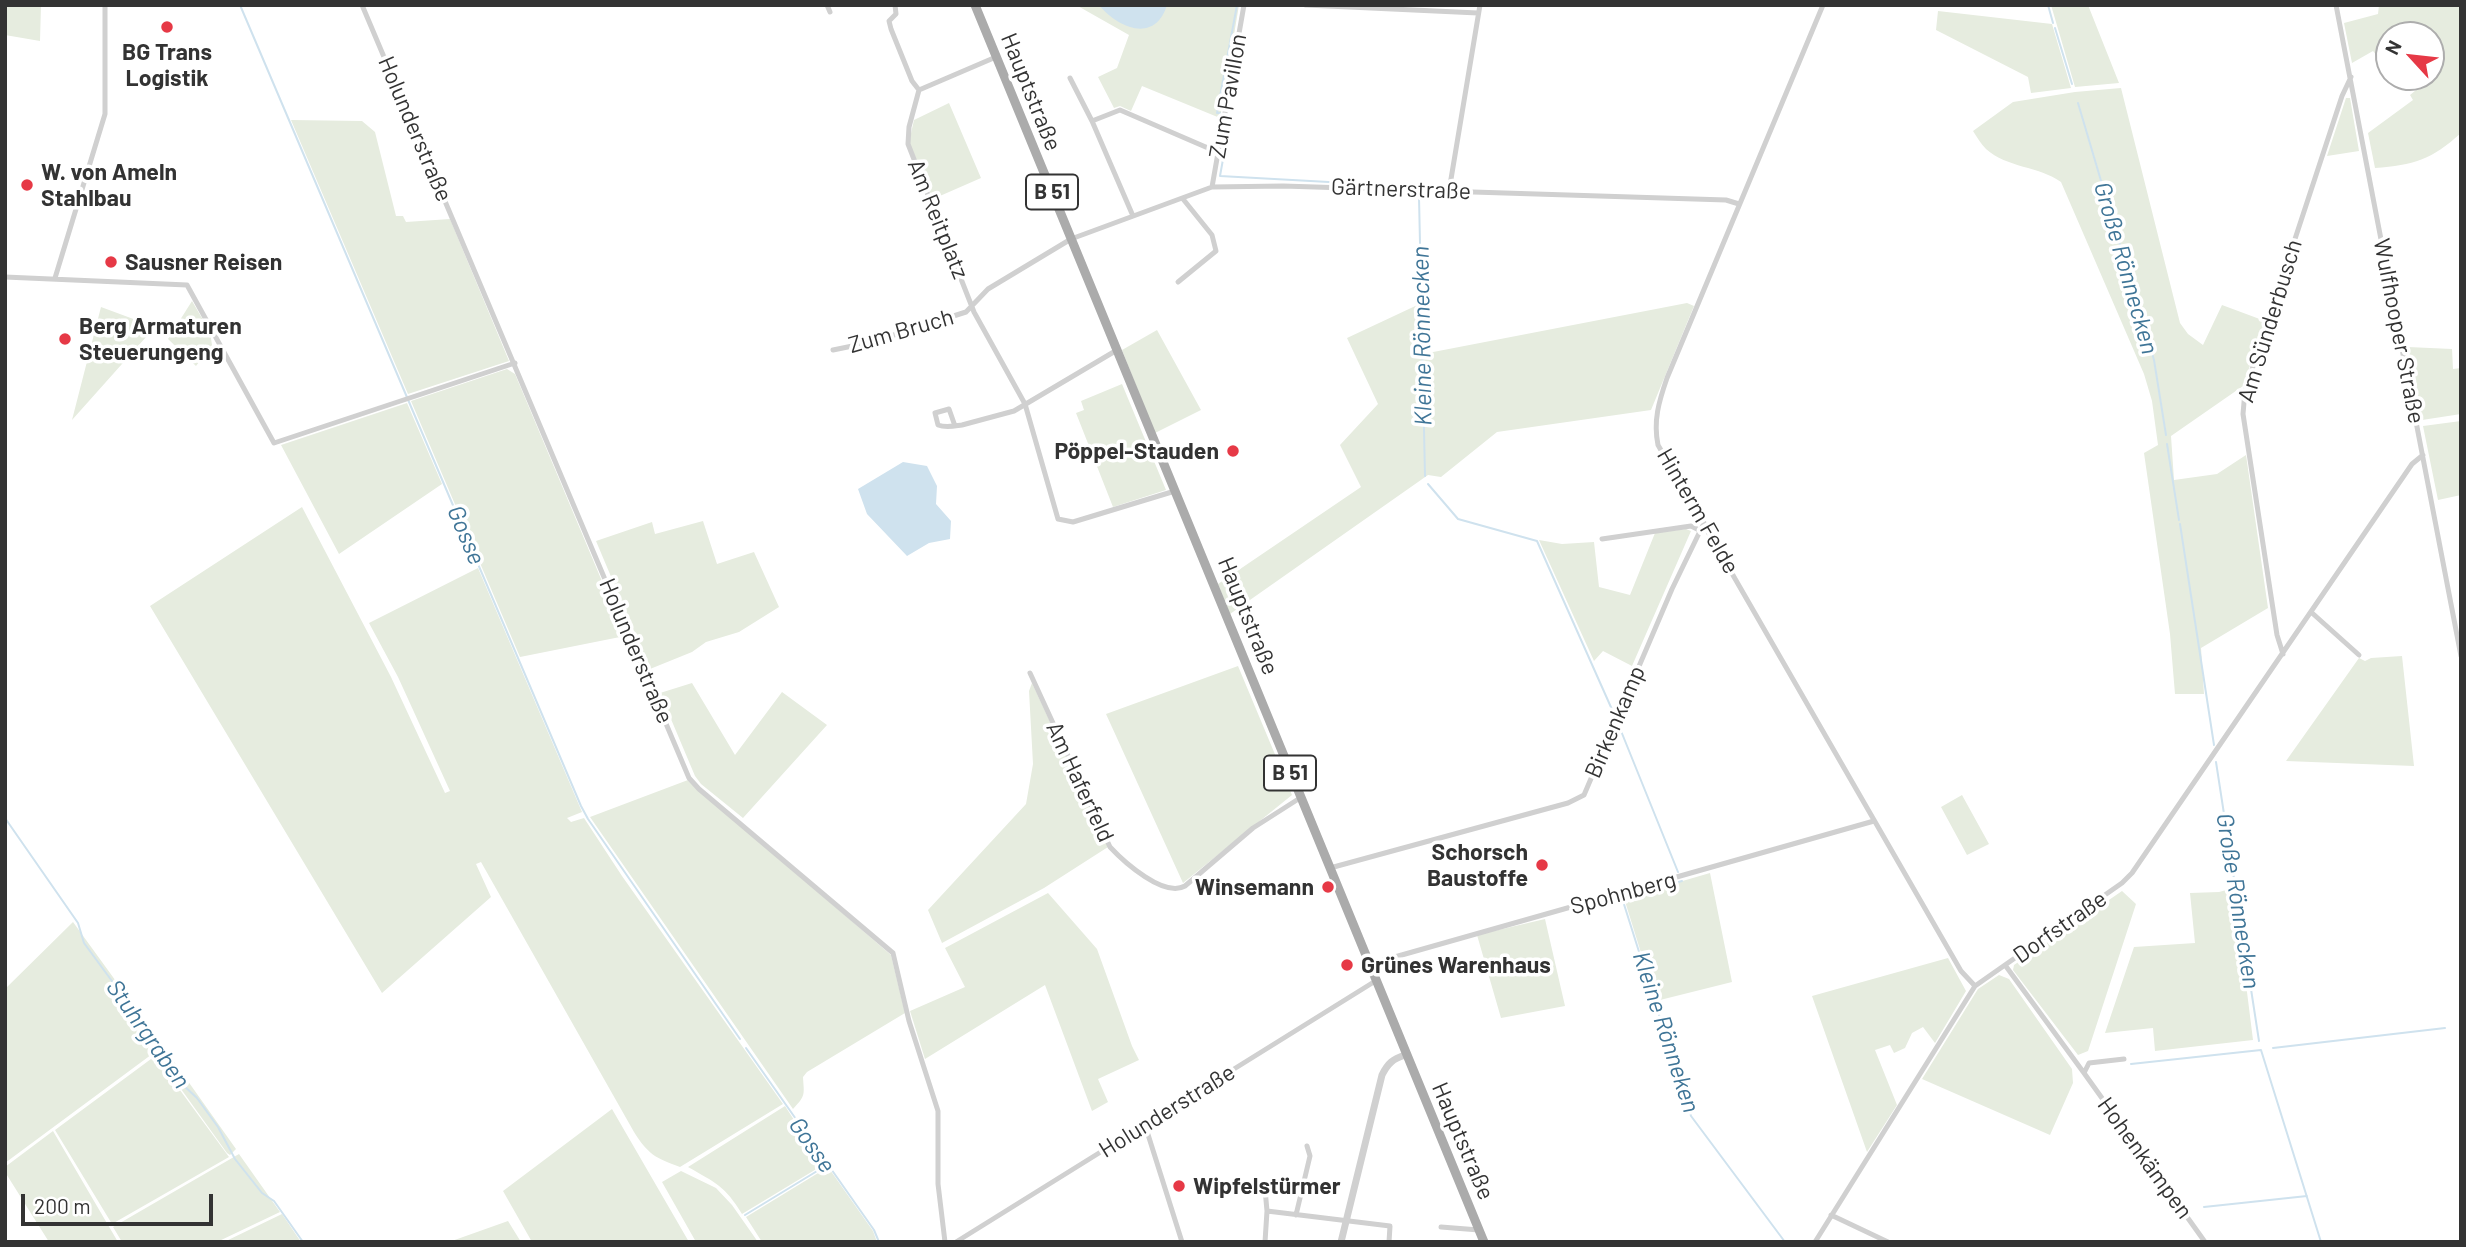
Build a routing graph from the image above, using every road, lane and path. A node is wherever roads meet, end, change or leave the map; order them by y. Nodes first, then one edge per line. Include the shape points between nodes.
1 (106, 5) edge
2 (362, 5) edge
3 (895, 5) edge
4 (975, 5) edge
5 (1244, 5) edge
6 (1306, 5) edge
7 (1480, 5) edge
8 (1823, 5) edge
9 (2336, 5) edge
10 (1478, 13) junction
11 (996, 57) junction
12 (2351, 77) junction
13 (1070, 78) dead end
14 (919, 90) junction
15 (1091, 121) junction
16 (1218, 149) junction
17 (1212, 187) junction
18 (1449, 191) junction
19 (1182, 199) junction
20 (1739, 204) junction
21 (1133, 216) junction
22 (1071, 239) junction
23 (5, 276) edge
24 (55, 278) junction
25 (1178, 282) dead end
26 (973, 308) junction
27 (1117, 350) junction
28 (832, 351) dead end
29 (515, 363) junction
30 (1025, 404) junction
31 (954, 426) dead end
32 (2423, 455) junction
33 (1175, 491) junction
34 (1704, 523) junction
35 (1699, 530) junction
36 (1602, 539) dead end
37 (2311, 612) junction
38 (2283, 654) junction
39 (2359, 655) dead end
40 (2461, 656) edge
41 (1030, 673) dead end
42 (1300, 797) junction
43 (1874, 821) junction
44 (1330, 868) junction
45 (1370, 964) junction
46 (2005, 965) junction
47 (1377, 980) junction
48 (1975, 986) junction
49 (1405, 1055) junction
50 (2124, 1059) dead end
51 (2084, 1073) junction
52 (1145, 1125) junction
53 (1307, 1146) dead end
54 (1265, 1189) dead end
55 (1267, 1211) junction
56 (1296, 1215) junction
57 (1831, 1215) junction
58 (1346, 1222) junction
59 (1441, 1227) dead end
60 (1479, 1230) junction
61 (945, 1242) edge
62 (956, 1242) edge
63 (1182, 1242) edge
64 (1265, 1242) edge
65 (1341, 1242) edge
66 (1389, 1242) edge
67 (1484, 1242) edge
68 (1815, 1242) edge
69 (1888, 1242) edge
70 (2205, 1242) edge

1 - 24 street via 105,114
2 - 29 street, Holunderstraße
3 - 14 street via 891,29
4 - 11 main road, Hauptstraße / B 51
5 - 16 street, Zum Pavillon
6 - 10 street
7 - 10 street
8 - 20 street, Hinterm Felde
9 - 12 street, Wulfhooper Straße
10 - 18 street
11 - 14 street
11 - 22 main road, Hauptstraße / B 51
12 - 32 street, Wulfhooper Straße
12 - 38 street, Am Sünderbusch via 2245,391 2242,414
13 - 15 street
14 - 26 street, Am Reitplatz via 908,144
15 - 16 street via 1120,110
15 - 21 street
16 - 17 street, Zum Pavillon
17 - 18 street, Gärtnerstraße
17 - 19 street, Gärtnerstraße
18 - 20 street, Gärtnerstraße
19 - 21 street, Gärtnerstraße
19 - 25 street via 1212,235 1216,251
20 - 34 street, Hinterm Felde via 1667,378 1655,424 1658,445
21 - 22 street, Gärtnerstraße
22 - 26 street, Zum Bruch via 988,289
22 - 27 main road, Hauptstraße / B 51
23 - 24 street
24 - 29 street via 187,285 274,443
26 - 28 street, Zum Bruch
26 - 30 street, Am Reitplatz
27 - 30 street
27 - 33 main road, Hauptstraße / B 51
29 - 61 street, Holunderstraße via 689,778 893,953 938,1111
30 - 31 street
30 - 33 street, Am Reitplatz via 1058,519 1073,522
32 - 37 street, Dorfstraße via 2412,464
32 - 40 street, Wulfhooper Straße
33 - 42 main road, Hauptstraße / B 51
34 - 35 street, Birkenkamp
34 - 43 street, Hinterm Felde
35 - 36 street via 1691,526
35 - 44 street, Birkenkamp via 1584,795
37 - 38 street, Dorfstraße
37 - 39 street
38 - 46 street, Dorfstraße via 2132,873
41 - 42 street, Am Haferfeld via 1110,847 1126,865 1162,886 1179,890 1253,828
42 - 44 main road, Hauptstraße / B 51
43 - 45 street, Spohnberg
43 - 48 street, Hinterm Felde via 1961,971
44 - 45 main road, Hauptstraße / B 51
45 - 47 main road, Hauptstraße / B 51
46 - 48 street, Dorfstraße
46 - 51 street, Hohenkämpen
47 - 49 main road, Hauptstraße / B 51
47 - 52 street, Holunderstraße
48 - 57 street, Dorfstraße
49 - 58 street via 1394,1059 1382,1075
49 - 60 main road, Hauptstraße / B 51
50 - 51 street, Hohenkämpen via 2088,1063
51 - 70 street, Hohenkämpen
52 - 62 street, Holunderstraße
52 - 63 street
53 - 56 street via 1310,1156
54 - 55 street
55 - 56 street
55 - 64 street
56 - 58 street
57 - 68 street, Dorfstraße
57 - 69 street
58 - 65 street
58 - 66 street via 1390,1226
59 - 60 street
60 - 67 main road, Hauptstraße / B 51

